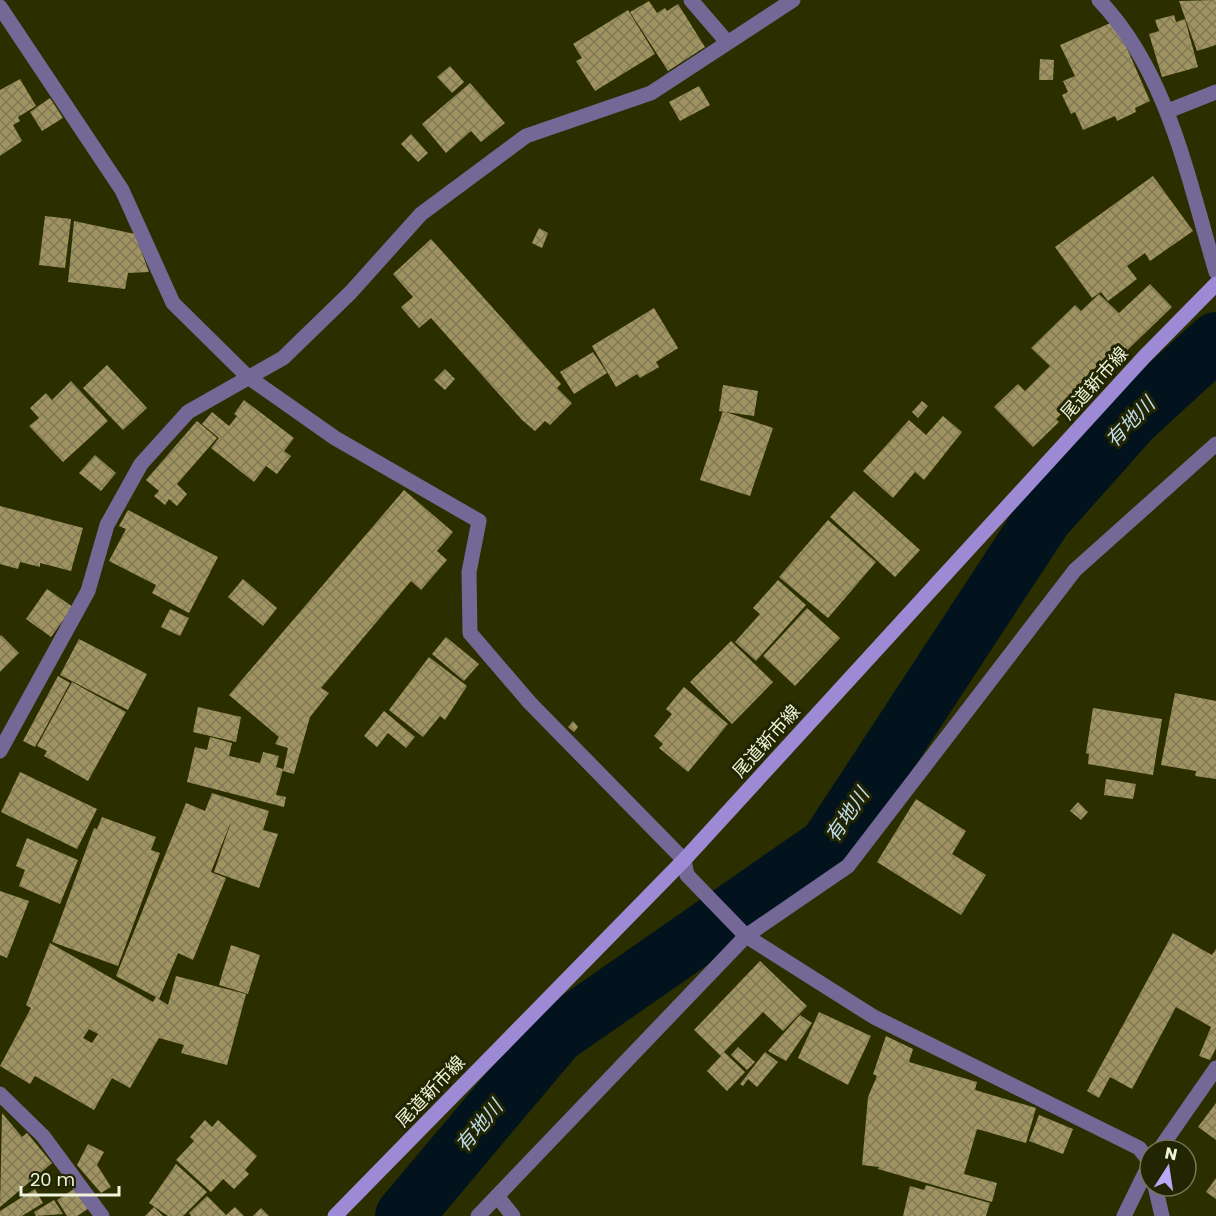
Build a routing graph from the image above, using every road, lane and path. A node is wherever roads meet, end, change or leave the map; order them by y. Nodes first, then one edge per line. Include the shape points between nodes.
1 (691, 0) edge
2 (793, 0) edge
3 (1099, 0) edge
4 (0, 6) edge
5 (727, 42) junction
6 (1216, 92) edge
7 (1168, 111) junction
8 (1216, 273) edge
9 (1216, 284) edge
10 (248, 377) junction
11 (1216, 444) edge
12 (0, 751) edge
13 (686, 867) junction
14 (746, 936) junction
15 (1216, 1068) edge
16 (0, 1094) edge
17 (1167, 1138) edge
18 (1138, 1148) edge
19 (1138, 1187) edge
20 (497, 1196) junction
21 (1158, 1198) edge
22 (102, 1216) edge
23 (335, 1216) edge
24 (478, 1216) edge
25 (513, 1216) edge
26 (1124, 1216) edge
27 (1162, 1216) edge

1 - 5 street
2 - 5 street
3 - 7 street via 1123,25
4 - 10 street via 122,190 173,303
5 - 10 street via 651,93 526,136 421,214 351,292 283,358
6 - 7 street
7 - 8 street
9 - 13 main road, 尾道新市線 via 1145,356
10 - 12 street via 188,412 141,464 107,525 88,591
10 - 13 street via 335,438 479,521 469,572 470,633 530,703
11 - 14 street via 1075,570 848,866
13 - 14 street
13 - 23 main road, 尾道新市線
14 - 18 street via 874,1017
14 - 20 street
15 - 17 street
16 - 22 street via 43,1136
19 - 26 street
20 - 24 street
20 - 25 street
21 - 27 street

